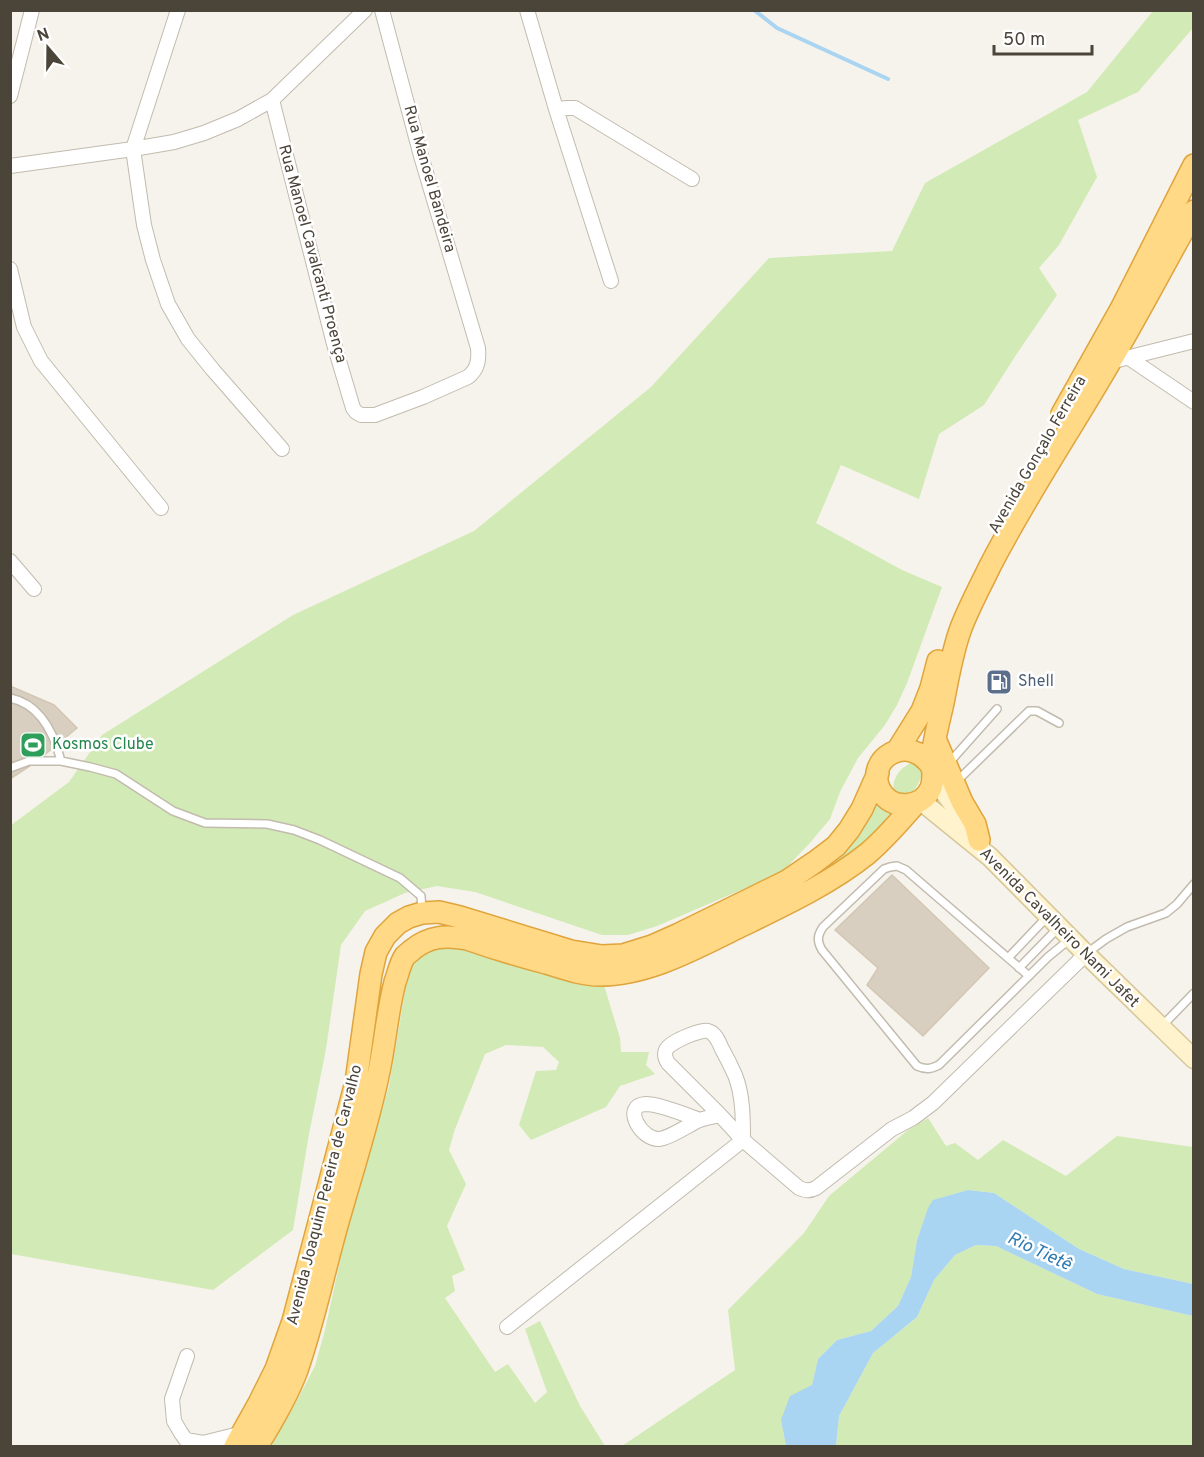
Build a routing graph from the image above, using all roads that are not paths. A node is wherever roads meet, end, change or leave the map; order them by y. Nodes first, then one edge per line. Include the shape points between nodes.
1 (33, 10) edge
2 (178, 10) edge
3 (365, 10) edge
4 (382, 10) edge
5 (527, 10) edge
6 (10, 96) edge
7 (272, 100) junction
8 (556, 110) junction
9 (133, 150) junction
10 (1194, 165) edge
11 (10, 166) edge
12 (692, 179) dead end
13 (1194, 211) edge
14 (10, 269) edge
15 (611, 281) dead end
16 (1194, 341) edge
17 (1120, 360) junction
18 (1194, 402) edge
19 (353, 408) joint
20 (282, 449) dead end
21 (161, 508) dead end
22 (10, 561) edge
23 (34, 589) dead end
24 (10, 698) edge
25 (997, 709) dead end
26 (1059, 723) dead end
27 (897, 751) junction
28 (61, 761) junction
29 (10, 768) edge
30 (878, 773) junction
31 (941, 774) junction
32 (918, 802) junction
33 (984, 848) junction
34 (1194, 884) edge
35 (422, 914) junction
36 (1059, 927) junction
37 (1086, 954) junction
38 (1008, 958) junction
39 (1019, 968) junction
40 (1029, 976) junction
41 (1194, 993) edge
42 (1160, 1028) junction
43 (1194, 1059) edge
44 (720, 1115) junction
45 (700, 1120) dead end
46 (743, 1140) junction
47 (507, 1327) dead end
48 (187, 1356) dead end
49 (245, 1442) edge
50 (204, 1445) edge

1 - 6 street
2 - 9 street
3 - 7 street
4 - 19 street, Rua Manoel Bandeira via 479,357 468,377 423,397 375,414 361,416
5 - 8 street
7 - 9 street via 204,133
7 - 19 street, Rua Manoel Cavalcanti Proença
8 - 12 street via 575,108
8 - 15 street
9 - 11 street
9 - 20 street via 144,225 168,304 188,339
10 - 27 highway, Avenida Gonçalo Ferreira via 1089,368 998,522 966,585 949,623 922,711
13 - 17 highway, Avenida Gonçalo Ferreira
14 - 21 street via 24,327 41,361
16 - 17 street
17 - 18 street
17 - 31 highway, Avenida Gonçalo Ferreira via 1006,536 961,628 935,739
22 - 23 street
24 - 28 lane via 22,700 42,717
25 - 31 lane
26 - 31 lane via 1029,711
27 - 30 highway via 885,758
27 - 31 highway via 918,752
28 - 29 lane via 28,762
28 - 35 lane via 116,774 172,811 205,823 267,824 320,840 400,878 421,896
30 - 32 highway via 881,792 887,799 905,806
30 - 35 highway, Avenida Joaquim Pereira de Carvalho via 858,816 836,846 822,857 787,881 679,934 623,955 571,951 460,917 439,912
31 - 32 highway via 928,795
31 - 33 highway via 975,824
32 - 33 main road, Avenida Cavalheiro Nami Jafet
32 - 49 highway, Avenida Joaquim Pereira de Carvalho via 867,854 807,894 658,964 616,975 596,975 451,936 419,944 405,956 390,1003 368,1117 296,1370 275,1417
33 - 36 main road, Avenida Cavalheiro Nami Jafet
34 - 37 lane via 1166,913 1127,927
35 - 49 highway, Avenida Joaquim Pereira de Carvalho via 398,923 376,952 356,1082 293,1321
36 - 37 main road, Avenida Cavalheiro Nami Jafet
36 - 38 lane
36 - 39 lane
36 - 40 lane via 1048,957
37 - 42 main road, Avenida Cavalheiro Nami Jafet
37 - 46 street via 933,1103 892,1129 816,1188 799,1188
38 - 39 lane
38 - 40 lane via 897,866 884,869 818,934 822,951 923,1069 939,1065
39 - 40 lane
41 - 42 lane
42 - 43 main road, Avenida Cavalheiro Nami Jafet
44 - 45 street
44 - 46 street
44 - 46 street via 668,1063 668,1046 701,1031 713,1034 735,1076 742,1107
46 - 47 street
48 - 50 street via 172,1399 172,1412 186,1440
49 - 50 street

